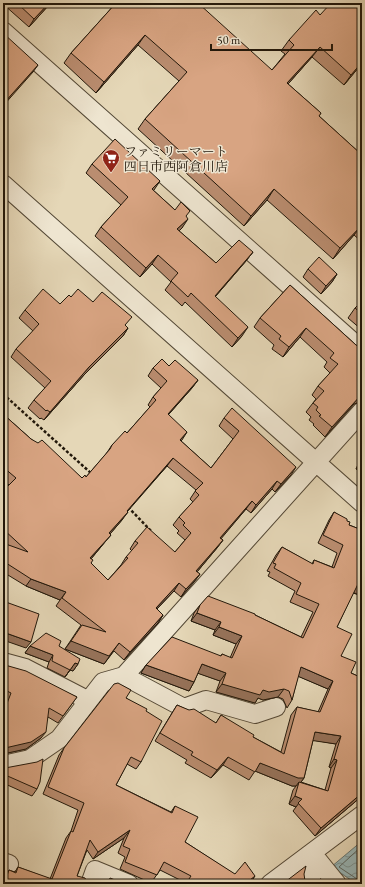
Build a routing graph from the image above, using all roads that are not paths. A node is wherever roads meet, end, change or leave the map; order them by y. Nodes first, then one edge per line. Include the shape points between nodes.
1 (3, 31) edge
2 (3, 184) edge
3 (362, 350) edge
4 (362, 412) edge
5 (317, 462) junction
6 (362, 503) edge
7 (3, 662) edge
8 (124, 676) junction
9 (87, 700) junction
10 (276, 707) dead end
11 (3, 765) edge
12 (362, 815) edge
13 (315, 856) junction
14 (90, 884) edge
15 (130, 884) edge
16 (270, 884) edge
17 (310, 884) edge
18 (337, 884) edge

1 - 3 street
2 - 5 street
4 - 5 street
5 - 6 street
5 - 8 street
7 - 9 street via 25,668
8 - 9 street via 103,682
8 - 10 street via 184,708 206,700 255,714
9 - 11 street via 59,739 30,758
12 - 13 street
13 - 16 street
13 - 17 street
13 - 18 street
14 - 15 street via 95,870

